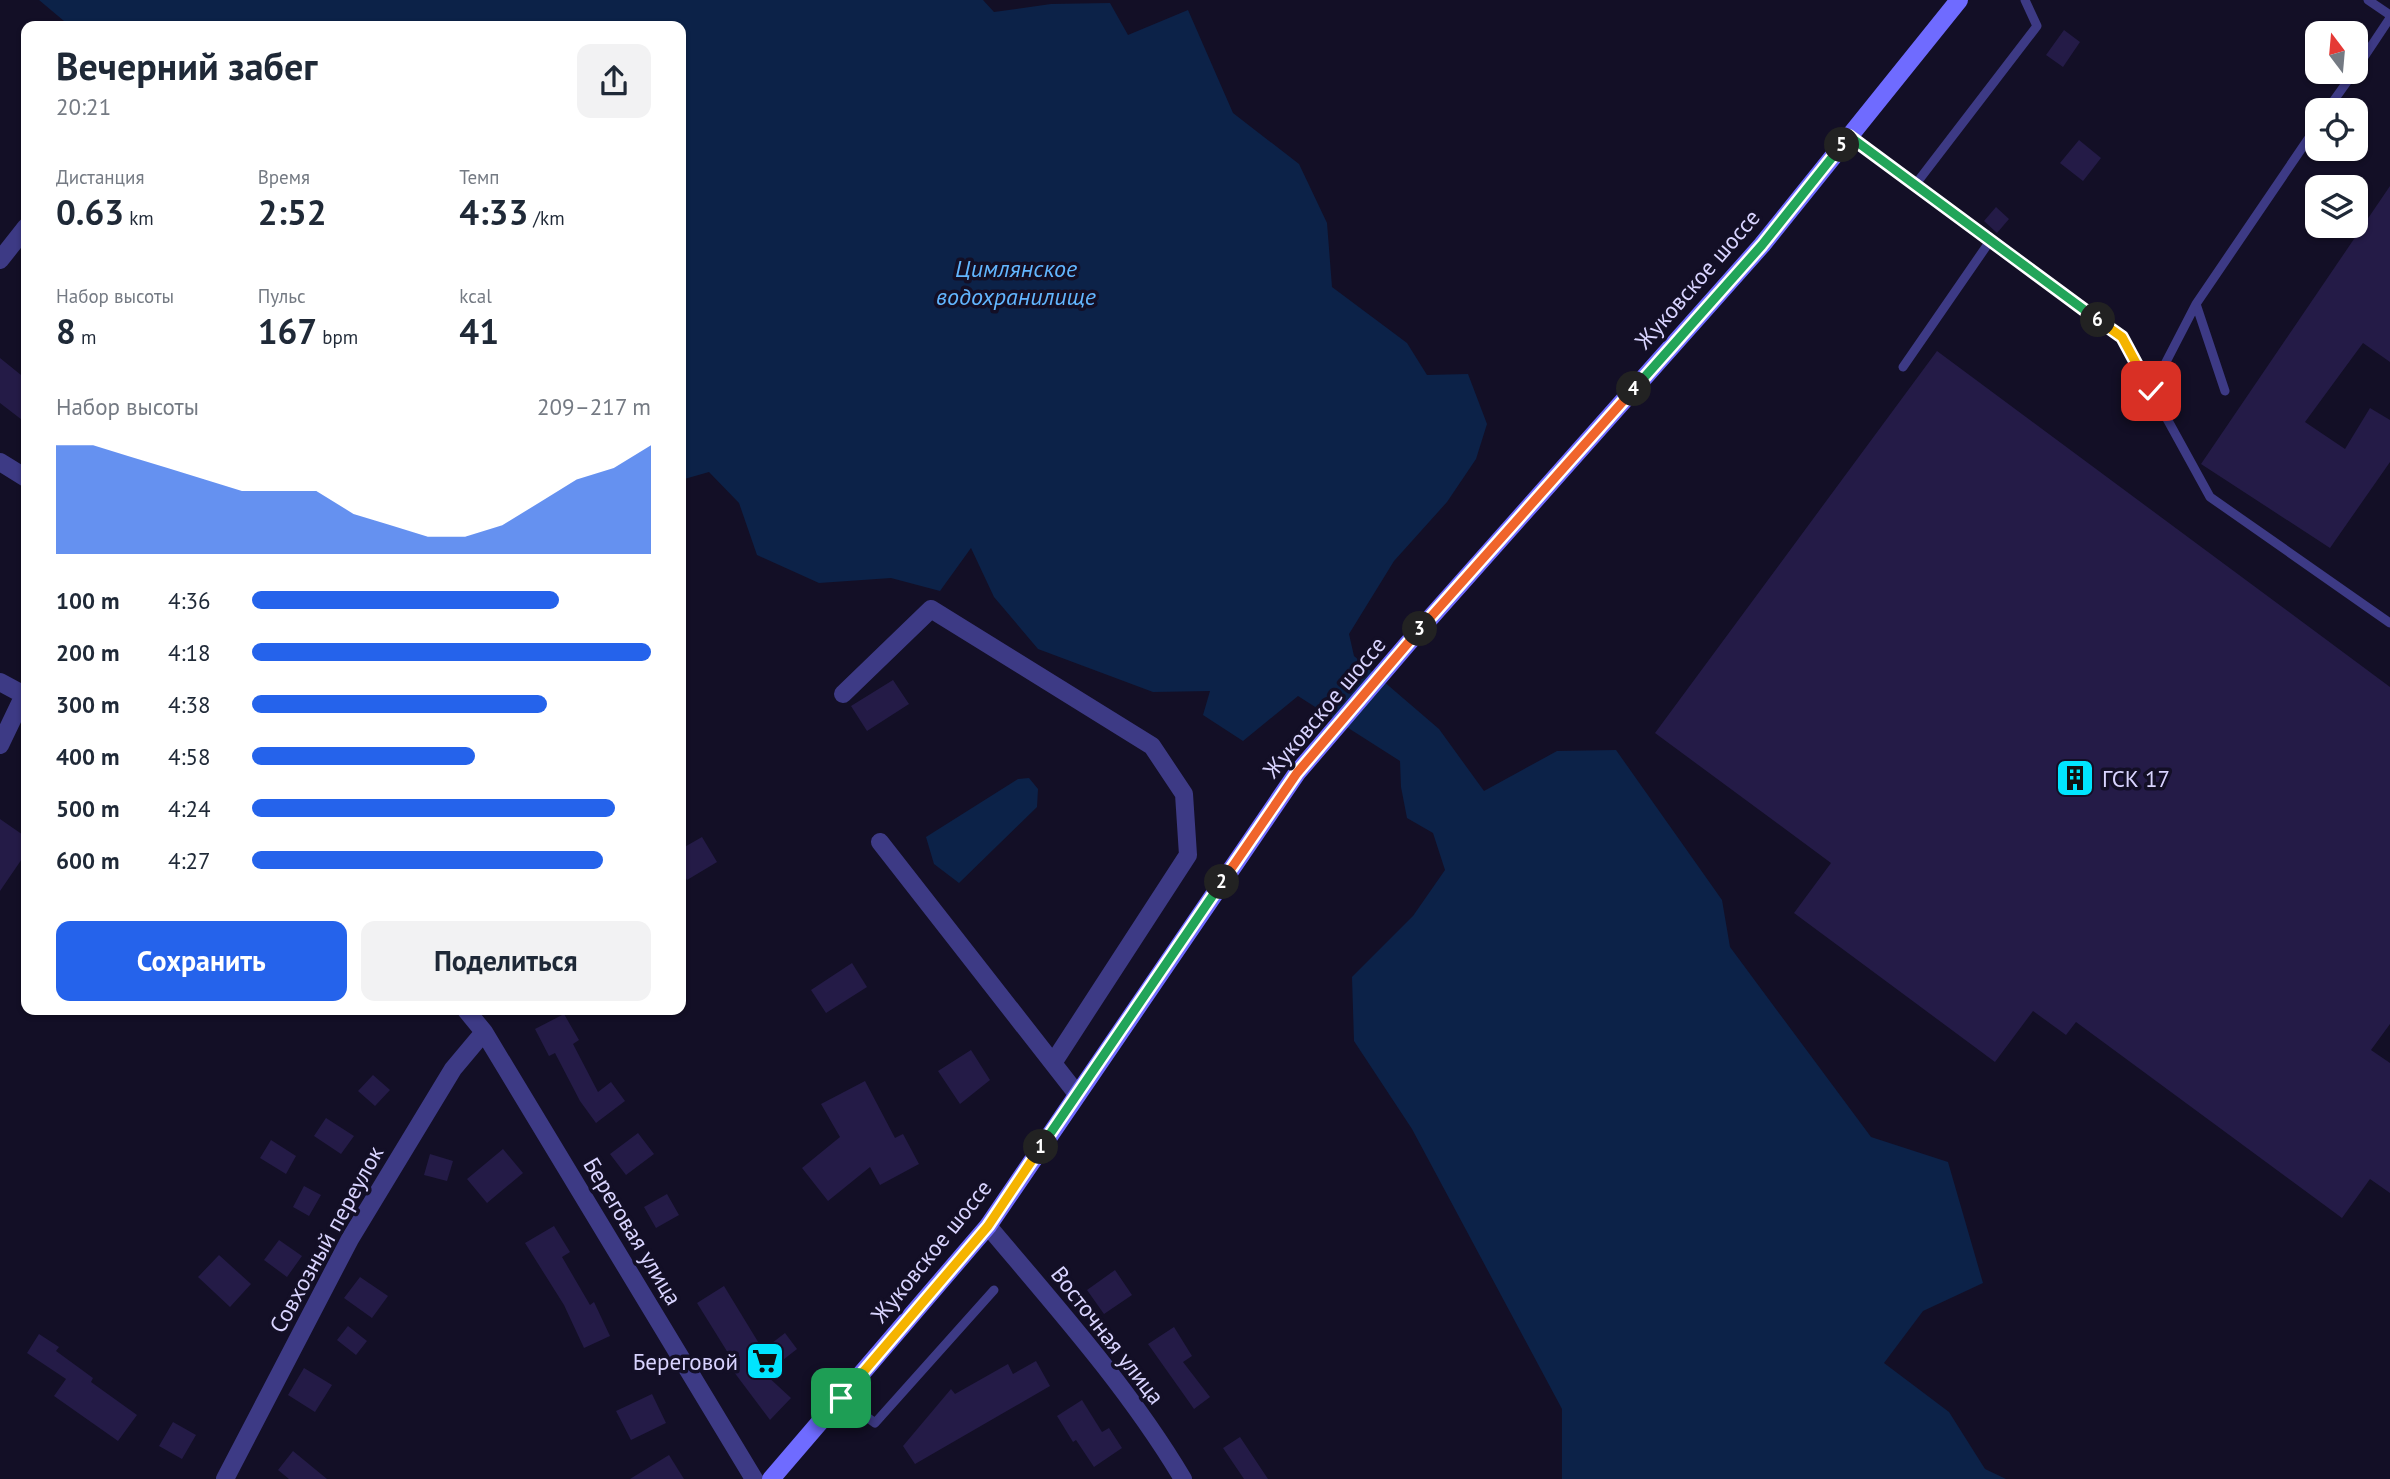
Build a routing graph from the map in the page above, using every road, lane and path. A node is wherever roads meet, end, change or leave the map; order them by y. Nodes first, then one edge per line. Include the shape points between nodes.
1 (1959, 0) edge
2 (2025, 0) edge
3 (2368, 0) edge
4 (2390, 17) edge
5 (2368, 50) edge
6 (1849, 136) junction
7 (2305, 144) edge
8 (1915, 185) junction
9 (21, 233) edge
10 (1990, 241) junction
11 (0, 260) edge
12 (2196, 304) junction
13 (1903, 367) dead end
14 (2151, 391) junction
15 (2225, 391) dead end
16 (0, 462) edge
17 (21, 475) edge
18 (2390, 623) edge
19 (0, 681) edge
20 (21, 693) edge
21 (843, 694) dead end
22 (21, 703) edge
23 (0, 745) edge
24 (880, 842) dead end
25 (470, 1015) edge
26 (484, 1032) junction
27 (1053, 1063) junction
28 (1077, 1094) junction
29 (988, 1226) junction
30 (994, 1290) dead end
31 (841, 1398) junction
32 (225, 1479) edge
33 (754, 1479) edge
34 (771, 1479) edge
35 (1183, 1479) edge

1 - 6 main road, Жуковское шоссе
2 - 8 lane via 2037,26
3 - 4 lane
4 - 5 lane
6 - 8 lane
6 - 28 main road, Жуковское шоссе via 1762,245 1297,773
7 - 12 lane
8 - 10 lane
9 - 11 street
10 - 13 lane
10 - 14 lane via 2122,337
12 - 14 lane
12 - 15 lane
14 - 18 lane via 2210,497
16 - 17 street
19 - 20 street
21 - 27 street via 931,609 1152,746 1184,794 1188,855
22 - 23 street
24 - 27 street
25 - 26 street, Береговая улица
26 - 32 street, Совхозный переулок via 453,1069 350,1238
26 - 33 street, Береговая улица
27 - 28 street
28 - 29 main road, Жуковское шоссе
29 - 31 main road, Жуковское шоссе
29 - 35 street, Восточная улица via 1100,1359
30 - 31 lane via 875,1423
31 - 34 main road, Жуковское шоссе

